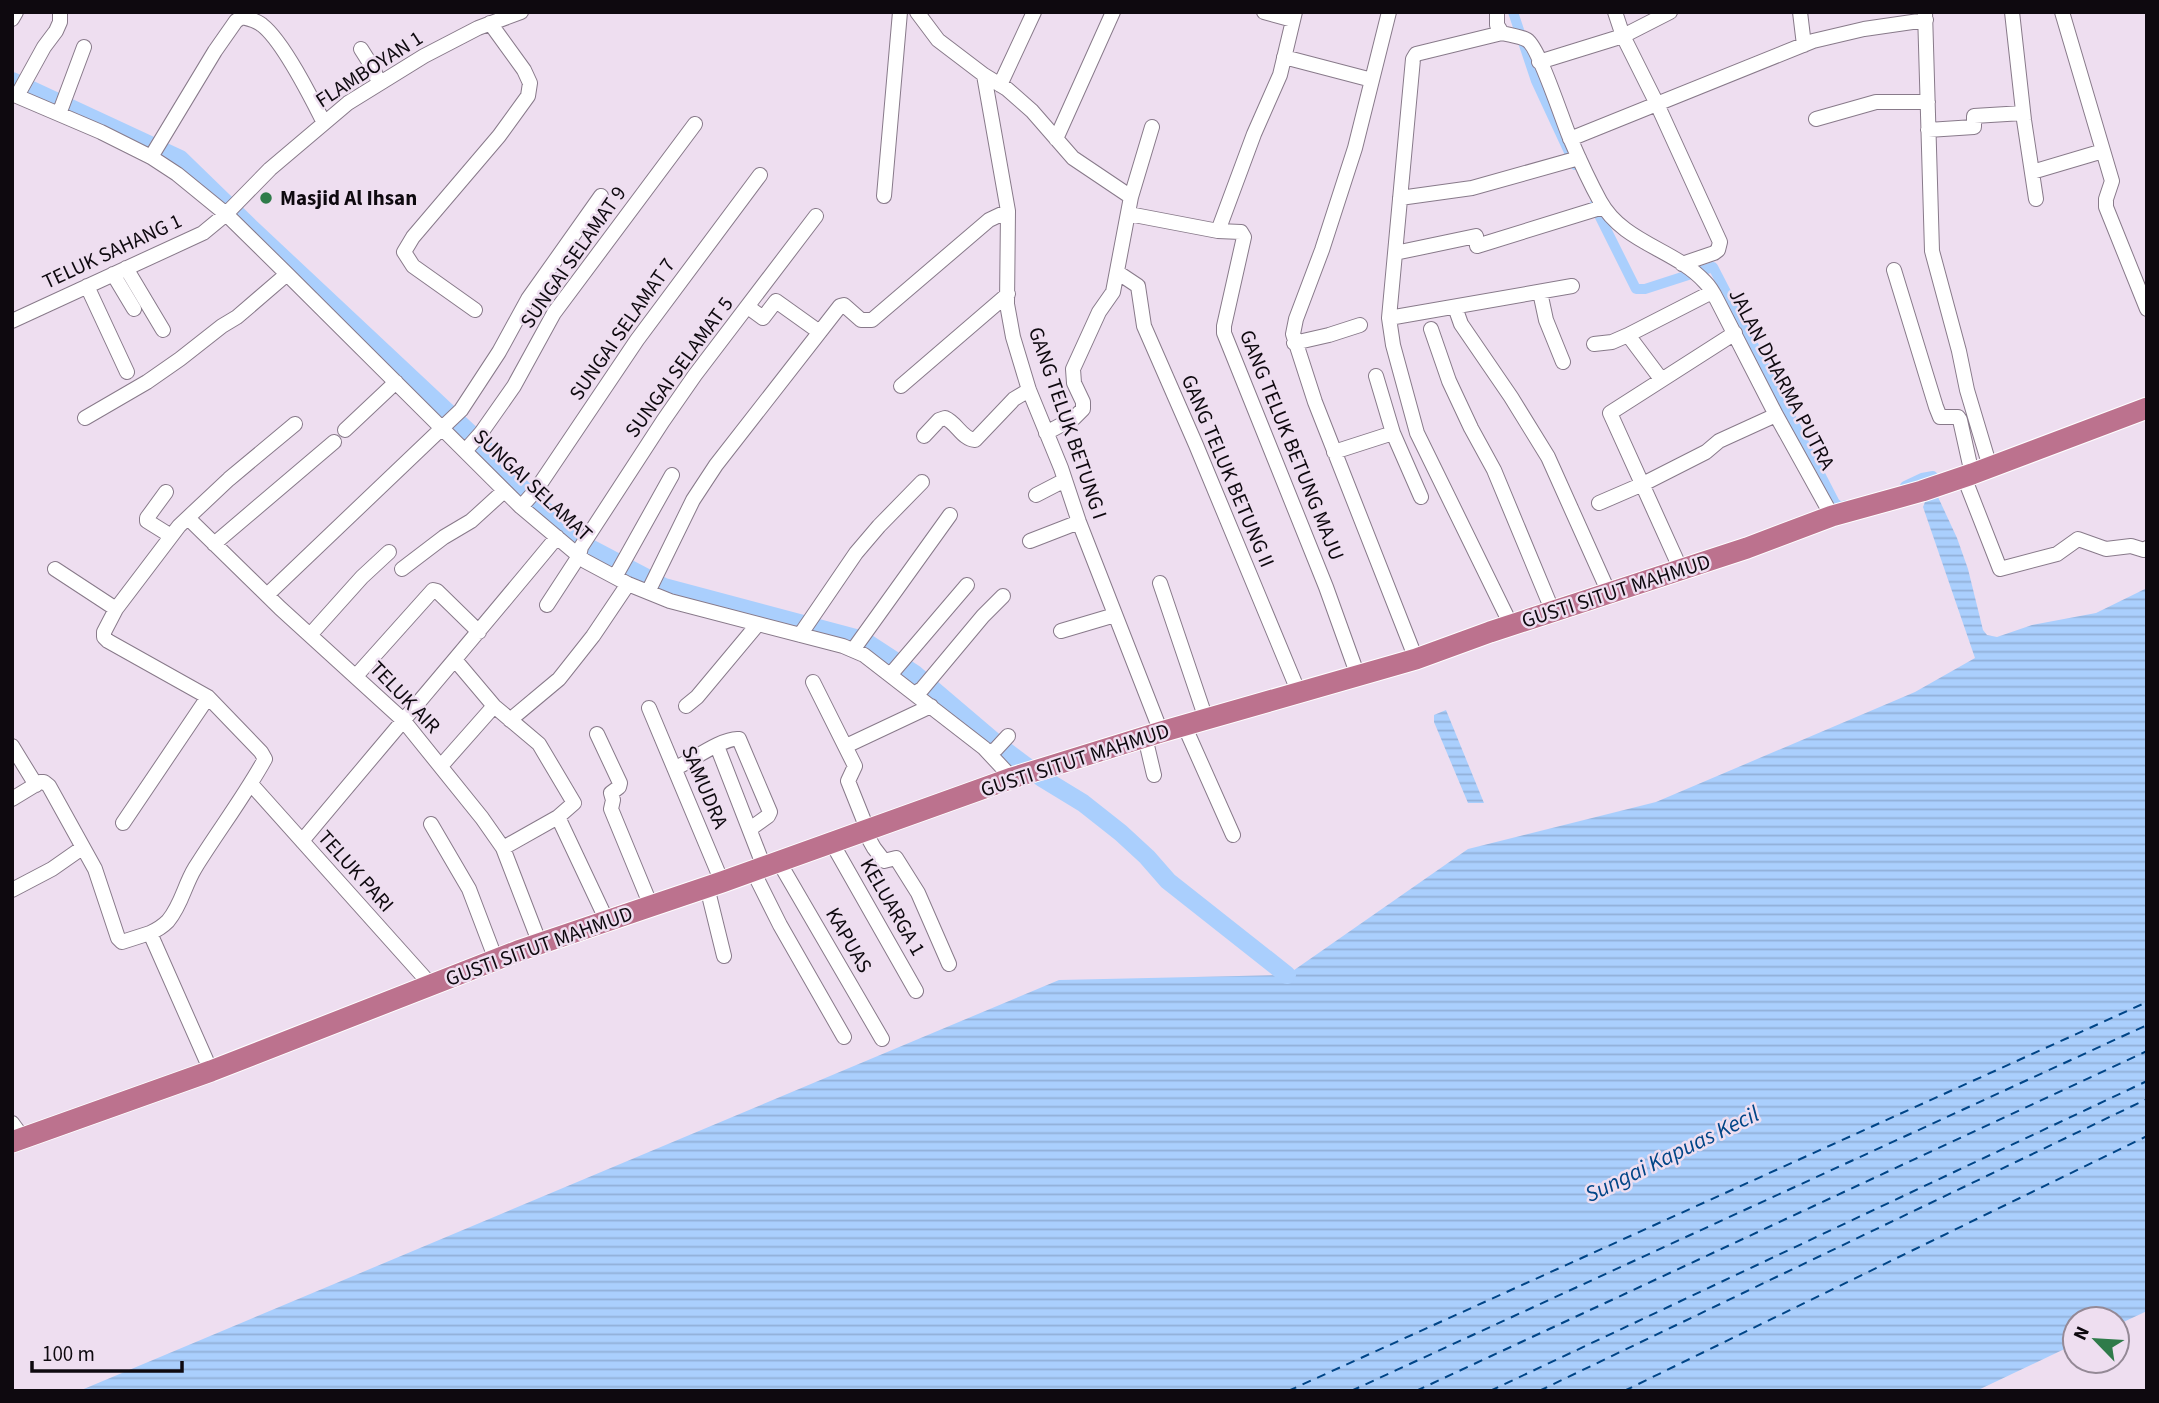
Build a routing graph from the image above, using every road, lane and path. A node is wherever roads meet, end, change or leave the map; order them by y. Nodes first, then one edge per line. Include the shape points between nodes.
1 (16, 12) edge
2 (60, 12) edge
3 (521, 12) edge
4 (900, 12) edge
5 (917, 12) edge
6 (1034, 12) edge
7 (1113, 12) edge
8 (1264, 12) edge
9 (1389, 12) edge
10 (1497, 12) edge
11 (1615, 12) edge
12 (1670, 12) edge
13 (1800, 12) edge
14 (2012, 12) edge
15 (2062, 12) edge
16 (1294, 16) edge
17 (1926, 16) edge
18 (12, 19) edge
19 (490, 23) junction
20 (1514, 36) junction
21 (1623, 36) junction
22 (1804, 45) junction
23 (84, 47) dead end
24 (360, 49) dead end
25 (1284, 57) junction
26 (1539, 62) junction
27 (984, 75) junction
28 (1372, 80) junction
29 (379, 83) junction
30 (1000, 85) junction
31 (16, 94) edge
32 (1928, 103) junction
33 (1657, 104) junction
34 (60, 112) junction
35 (2023, 113) junction
36 (1816, 119) dead end
37 (324, 123) junction
38 (695, 124) dead end
39 (1152, 128) dead end
40 (1928, 130) junction
41 (1056, 139) junction
42 (1570, 139) junction
43 (2103, 151) junction
44 (152, 154) junction
45 (1579, 158) junction
46 (2032, 172) junction
47 (760, 175) dead end
48 (601, 196) dead end
49 (884, 196) dead end
50 (1131, 197) junction
51 (1399, 198) junction
52 (2036, 199) dead end
53 (1597, 209) junction
54 (1008, 211) junction
55 (226, 214) junction
56 (1129, 214) junction
57 (817, 216) dead end
58 (1217, 232) junction
59 (1395, 253) junction
60 (1684, 265) junction
61 (1894, 270) dead end
62 (119, 271) junction
63 (1117, 272) junction
64 (287, 274) junction
65 (87, 286) junction
66 (1572, 286) dead end
67 (1709, 287) junction
68 (1540, 292) junction
69 (1007, 294) junction
70 (748, 307) junction
71 (1455, 307) junction
72 (134, 309) dead end
73 (2147, 309) edge
74 (475, 310) dead end
75 (1389, 318) junction
76 (12, 321) edge
77 (1360, 325) dead end
78 (1431, 329) dead end
79 (163, 330) dead end
80 (818, 331) junction
81 (1735, 333) junction
82 (1628, 335) junction
83 (1294, 343) junction
84 (1594, 344) dead end
85 (1563, 362) dead end
86 (127, 372) dead end
87 (1376, 376) dead end
88 (1661, 379) junction
89 (396, 382) junction
90 (901, 386) dead end
91 (1029, 390) junction
92 (2147, 408) edge
93 (1776, 415) junction
94 (85, 418) dead end
95 (295, 424) dead end
96 (445, 424) junction
97 (345, 430) dead end
98 (1046, 433) junction
99 (1393, 433) junction
100 (923, 436) dead end
101 (334, 442) dead end
102 (473, 443) junction
103 (1334, 452) junction
104 (672, 475) dead end
105 (1969, 475) junction
106 (1065, 480) junction
107 (922, 482) dead end
108 (1643, 484) junction
109 (504, 491) junction
110 (166, 492) dead end
111 (1036, 495) dead end
112 (1421, 496) dead end
113 (528, 500) junction
114 (1599, 502) dead end
115 (950, 515) dead end
116 (1832, 516) junction
117 (187, 518) junction
118 (1079, 522) junction
119 (171, 536) junction
120 (557, 537) junction
121 (1030, 541) dead end
122 (214, 544) junction
123 (583, 547) junction
124 (2147, 548) edge
125 (389, 552) dead end
126 (55, 569) dead end
127 (402, 569) dead end
128 (1681, 570) junction
129 (622, 573) junction
130 (1160, 583) dead end
131 (967, 585) dead end
132 (649, 589) junction
133 (1609, 593) junction
134 (267, 595) junction
135 (1003, 597) dead end
136 (547, 605) dead end
137 (116, 609) junction
138 (1553, 612) junction
139 (1115, 615) junction
140 (758, 624) junction
141 (1511, 625) junction
142 (805, 628) junction
143 (1061, 631) dead end
144 (479, 632) junction
145 (310, 635) junction
146 (858, 643) junction
147 (1416, 659) junction
148 (456, 661) junction
149 (897, 667) junction
150 (356, 676) junction
151 (1358, 676) junction
152 (813, 682) dead end
153 (923, 687) junction
154 (1299, 693) junction
155 (208, 697) junction
156 (494, 706) junction
157 (686, 706) dead end
158 (931, 706) junction
159 (649, 709) dead end
160 (1206, 719) junction
161 (403, 720) junction
162 (510, 720) junction
163 (1184, 725) junction
164 (597, 734) dead end
165 (1153, 734) junction
166 (12, 746) edge
167 (717, 746) junction
168 (846, 746) junction
169 (440, 766) junction
170 (676, 768) junction
171 (1154, 775) dead end
172 (1016, 777) junction
173 (251, 784) junction
174 (36, 785) junction
175 (12, 799) edge
176 (558, 817) junction
177 (123, 823) dead end
178 (430, 824) dead end
179 (750, 829) junction
180 (867, 831) junction
181 (1233, 835) dead end
182 (302, 841) junction
183 (832, 843) junction
184 (82, 848) junction
185 (503, 848) junction
186 (766, 867) junction
187 (714, 885) junction
188 (12, 890) edge
189 (651, 906) junction
190 (607, 921) junction
191 (150, 933) junction
192 (540, 944) junction
193 (724, 956) dead end
194 (496, 960) junction
195 (949, 964) dead end
196 (431, 985) junction
197 (916, 991) dead end
198 (844, 1037) dead end
199 (882, 1039) dead end
200 (211, 1071) junction
201 (16, 1134) edge

1 - 18 street
2 - 31 street via 56,31
3 - 19 street, FLAMBOYAN 1
4 - 49 street
5 - 27 street via 938,40
6 - 30 street
7 - 41 street
8 - 16 street
9 - 28 street
10 - 20 street, JALAN DHARMA PUTRA via 1497,25
11 - 21 street
12 - 21 street
13 - 22 street
14 - 35 street
15 - 43 street
16 - 25 street
17 - 22 street
17 - 32 street
19 - 29 street, FLAMBOYAN 1
19 - 74 street via 524,69 530,90 513,118 404,252 413,266
20 - 26 street, JALAN DHARMA PUTRA via 1530,42
20 - 51 street via 1414,55
21 - 26 street
21 - 33 street
22 - 33 street
23 - 34 street
24 - 29 street
25 - 28 street
25 - 58 street
26 - 42 street, JALAN DHARMA PUTRA
27 - 30 street
27 - 54 street, GANG TELUK BETUNG I
28 - 83 street via 1355,148 1293,327
29 - 37 street, FLAMBOYAN 1
30 - 41 street
31 - 34 street, SUNGAI SELAMAT
32 - 36 street via 1876,102
32 - 40 street
33 - 42 street
33 - 60 street via 1720,242 1714,253
34 - 44 street, SUNGAI SELAMAT
35 - 40 street via 1974,117 1974,127
35 - 46 street
37 - 44 street via 280,46 264,26 242,17 221,41
37 - 55 street, FLAMBOYAN 1
38 - 102 street, SUNGAI SELAMAT 9 via 554,313 514,386
39 - 50 street
40 - 105 street via 1932,251 1967,390
41 - 50 street via 1073,158
42 - 45 street, JALAN DHARMA PUTRA
43 - 46 street
43 - 73 street via 2112,183 2106,207
44 - 55 street, SUNGAI SELAMAT
45 - 51 street via 1472,188
45 - 53 street, JALAN DHARMA PUTRA
46 - 52 street
47 - 113 street, SUNGAI SELAMAT 7
48 - 96 street via 528,299 461,410
50 - 56 street
51 - 59 street
53 - 59 street via 1477,246 1476,236
53 - 60 street, JALAN DHARMA PUTRA
54 - 69 street, GANG TELUK BETUNG I
54 - 80 street via 989,220 872,320 861,320 842,304
55 - 62 street, TELUK SAHANG 1 via 203,233
55 - 64 street, SUNGAI SELAMAT
56 - 58 street
56 - 63 street
57 - 70 street, SUNGAI SELAMAT 5
58 - 151 street, GANG TELUK BETUNG MAJU via 1241,232 1244,237 1224,333
59 - 75 street
60 - 67 street, JALAN DHARMA PUTRA
61 - 105 street via 1940,417 1960,420
62 - 65 street, TELUK SAHANG 1
62 - 72 street
62 - 79 street
63 - 98 street via 1113,292 1098,312 1073,369 1083,409
63 - 154 street, GANG TELUK BETUNG II via 1138,286 1144,326
64 - 89 street, SUNGAI SELAMAT
64 - 94 street via 180,359
65 - 76 street, TELUK SAHANG 1
65 - 86 street
66 - 68 street
67 - 81 street, JALAN DHARMA PUTRA
67 - 82 street
68 - 71 street
68 - 85 street
69 - 90 street
69 - 91 street, GANG TELUK BETUNG I via 1013,337
70 - 80 street via 763,318 776,301
70 - 123 street, SUNGAI SELAMAT 5 via 663,421
71 - 75 street
71 - 133 street via 1461,324 1548,457
75 - 141 street via 1417,433
77 - 83 street
78 - 138 street via 1455,394 1494,470
80 - 132 street via 693,500
81 - 88 street
81 - 93 street, JALAN DHARMA PUTRA
82 - 84 street
82 - 88 street
83 - 103 street
87 - 99 street
88 - 108 street via 1610,412
89 - 96 street, SUNGAI SELAMAT
89 - 97 street
91 - 98 street, GANG TELUK BETUNG I
91 - 100 street via 1014,399 975,440 945,418
92 - 105 highway, GUSTI SITUT MAHMUD
93 - 108 street
93 - 116 street, JALAN DHARMA PUTRA
95 - 117 street
96 - 102 street, SUNGAI SELAMAT
96 - 134 street
98 - 106 street, GANG TELUK BETUNG I
99 - 103 street
99 - 112 street
101 - 122 street
102 - 109 street, SUNGAI SELAMAT
103 - 147 street
104 - 129 street
105 - 116 highway, GUSTI SITUT MAHMUD
105 - 124 street via 2000,569 2057,554 2078,539 2106,549
106 - 111 street
106 - 118 street, GANG TELUK BETUNG I
107 - 142 street via 856,553
108 - 114 street
108 - 128 street
109 - 113 street, SUNGAI SELAMAT
109 - 127 street via 471,521
110 - 119 street via 147,521
113 - 120 street, SUNGAI SELAMAT
115 - 146 street
116 - 128 highway, GUSTI SITUT MAHMUD
117 - 119 street
117 - 122 street, TELUK AIR
118 - 121 street
118 - 139 street, GANG TELUK BETUNG I
119 - 137 street
120 - 123 street, SUNGAI SELAMAT
120 - 144 street
122 - 134 street, TELUK AIR
123 - 129 street, SUNGAI SELAMAT via 585,561
123 - 136 street, SUNGAI SELAMAT 5
125 - 145 street
126 - 137 street
128 - 133 highway, GUSTI SITUT MAHMUD
129 - 132 street, SUNGAI SELAMAT
129 - 162 street via 593,636 559,679
130 - 160 street
131 - 149 street
132 - 140 street, SUNGAI SELAMAT via 670,601
133 - 138 highway, GUSTI SITUT MAHMUD
134 - 145 street, TELUK AIR
135 - 153 street
137 - 155 street via 104,632 108,641
138 - 141 highway, GUSTI SITUT MAHMUD
139 - 143 street
139 - 165 street, GANG TELUK BETUNG I
140 - 142 street, SUNGAI SELAMAT
140 - 157 street
141 - 147 highway, GUSTI SITUT MAHMUD
142 - 146 street, SUNGAI SELAMAT
144 - 148 street
144 - 150 street via 433,590
145 - 150 street, TELUK AIR
146 - 149 street, SUNGAI SELAMAT via 872,660
147 - 151 highway, GUSTI SITUT MAHMUD
148 - 156 street
148 - 161 street
149 - 153 street, SUNGAI SELAMAT
150 - 161 street, TELUK AIR
151 - 154 highway, GUSTI SITUT MAHMUD
152 - 168 street
153 - 158 street, SUNGAI SELAMAT
154 - 160 highway, GUSTI SITUT MAHMUD
155 - 173 street via 265,759
155 - 177 street
156 - 162 street
156 - 169 street
158 - 168 street
158 - 172 street, SUNGAI SELAMAT via 999,745
159 - 170 street, SAMUDRA
160 - 163 highway, GUSTI SITUT MAHMUD
161 - 169 street, TELUK AIR
161 - 182 street
162 - 176 street via 539,744 573,800 573,806
163 - 165 highway, GUSTI SITUT MAHMUD
163 - 181 street
164 - 189 street via 620,783 611,793 611,809
165 - 171 street, GANG TELUK BETUNG I
165 - 172 highway, GUSTI SITUT MAHMUD
166 - 174 street
167 - 170 street
167 - 179 street
167 - 179 street via 739,739 770,812
168 - 180 street via 855,769 848,780
169 - 185 street, TELUK AIR
170 - 187 street, SAMUDRA
172 - 180 highway, GUSTI SITUT MAHMUD
173 - 182 street, TELUK PARI
173 - 191 street via 194,870 168,920
174 - 175 street
174 - 184 street via 44,782 49,786
176 - 185 street
176 - 190 street
178 - 194 street via 469,889
179 - 186 street
180 - 183 highway, GUSTI SITUT MAHMUD
180 - 195 street via 884,861 896,858 918,893
182 - 196 street, TELUK PARI
183 - 186 highway, GUSTI SITUT MAHMUD
183 - 197 street, KELUARGA 1
184 - 188 street
184 - 191 street via 101,884 120,941
185 - 192 street, TELUK AIR
186 - 187 highway, GUSTI SITUT MAHMUD
186 - 198 street via 804,968
186 - 199 street, KAPUAS
187 - 189 highway, GUSTI SITUT MAHMUD
187 - 193 street, SAMUDRA
189 - 190 highway, GUSTI SITUT MAHMUD
190 - 192 highway, GUSTI SITUT MAHMUD
191 - 200 street
192 - 194 highway, GUSTI SITUT MAHMUD
194 - 196 highway, GUSTI SITUT MAHMUD
196 - 200 highway, GUSTI SITUT MAHMUD
200 - 201 highway, GUSTI SITUT MAHMUD

